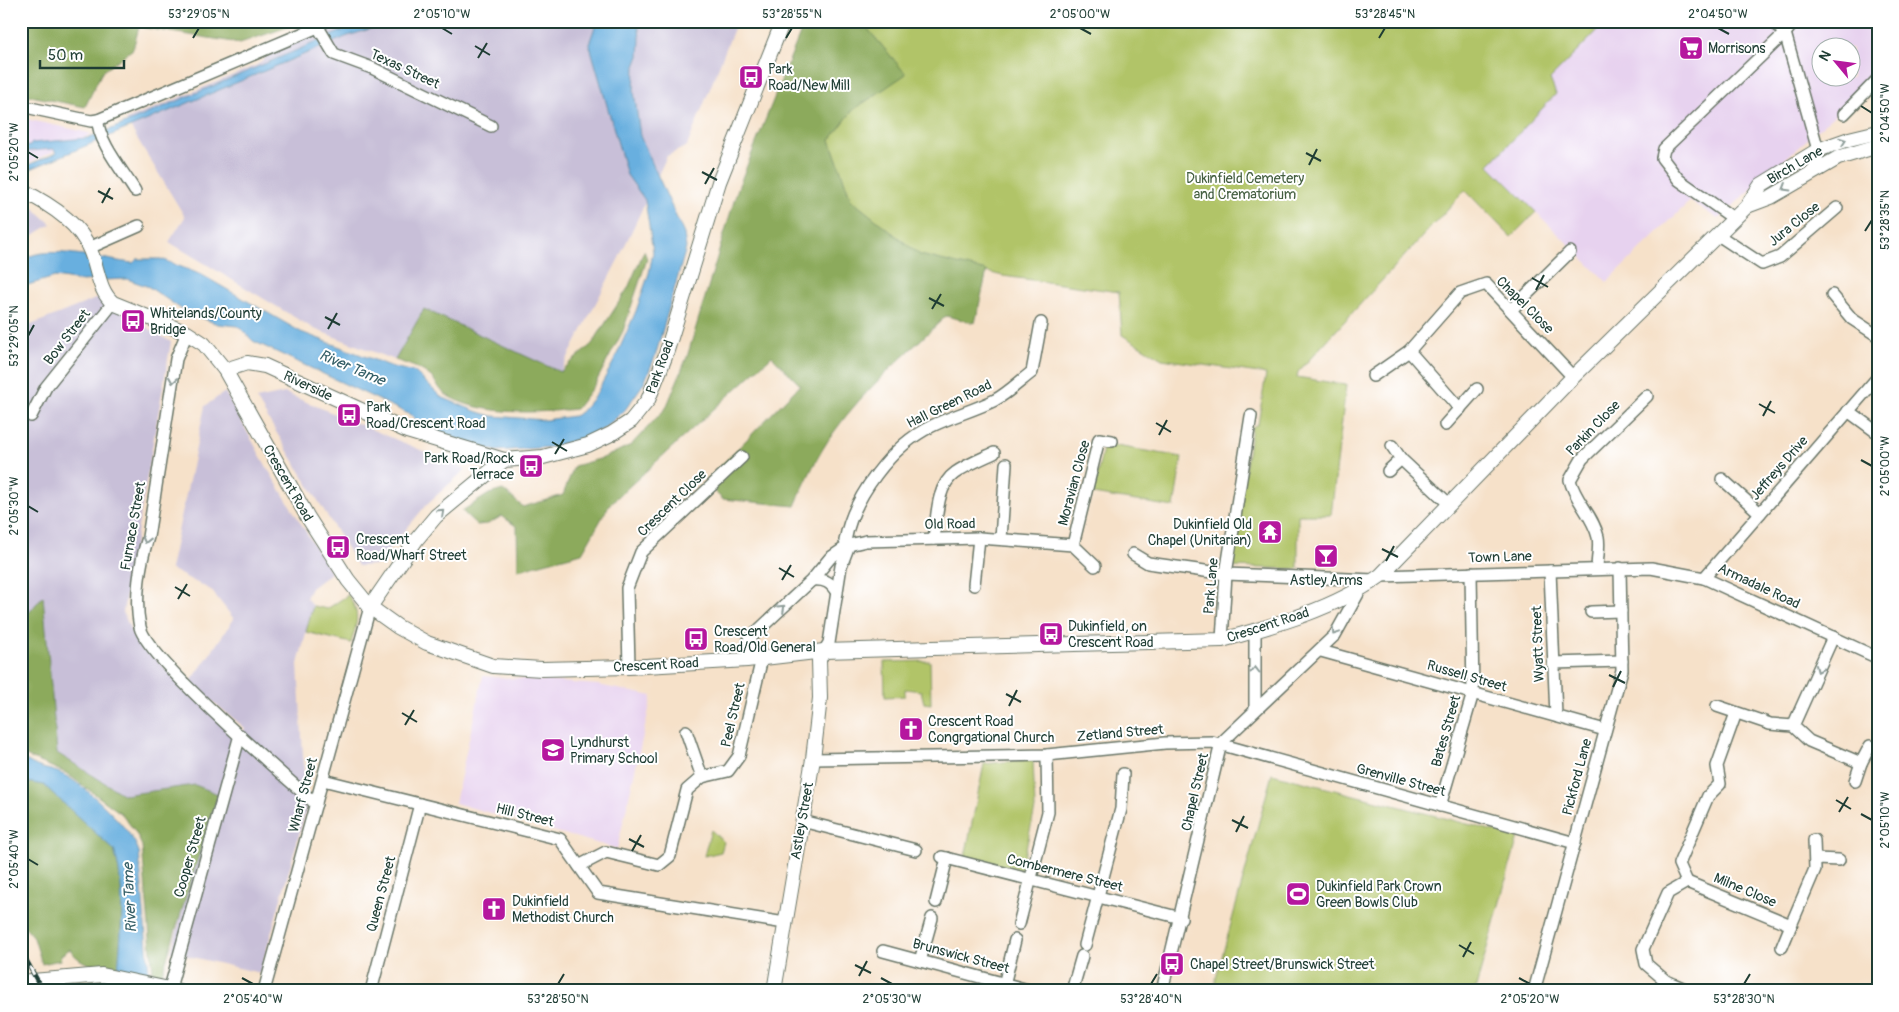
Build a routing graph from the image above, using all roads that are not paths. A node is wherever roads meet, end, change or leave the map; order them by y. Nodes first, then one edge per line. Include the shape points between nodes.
1 (783, 21) edge
2 (1772, 21) edge
3 (1795, 21) edge
4 (322, 28) edge
5 (1785, 33) junction
6 (1878, 79) edge
7 (21, 106) edge
8 (1844, 114) dead end
9 (98, 124) junction
10 (491, 126) dead end
11 (1878, 132) edge
12 (1878, 146) edge
13 (1818, 150) junction
14 (1813, 171) junction
15 (23, 191) edge
16 (135, 191) dead end
17 (1747, 206) junction
18 (1837, 208) dead end
19 (1733, 218) junction
20 (139, 226) dead end
21 (1718, 235) junction
22 (90, 249) junction
23 (1570, 252) dead end
24 (1832, 296) dead end
25 (113, 303) junction
26 (1511, 310) junction
27 (1041, 324) dead end
28 (187, 333) junction
29 (1878, 336) edge
30 (1408, 351) junction
31 (225, 370) junction
32 (1373, 376) dead end
33 (1878, 377) edge
34 (1573, 378) junction
35 (1478, 389) dead end
36 (1646, 396) dead end
37 (1460, 408) junction
38 (1848, 411) junction
39 (32, 416) dead end
40 (1251, 416) dead end
41 (1445, 425) dead end
42 (1878, 433) edge
43 (1112, 441) dead end
44 (1392, 446) dead end
45 (994, 453) dead end
46 (742, 456) dead end
47 (1401, 459) junction
48 (504, 460) junction
49 (1006, 464) dead end
50 (1388, 471) dead end
51 (1722, 479) dead end
52 (1449, 504) junction
53 (1760, 513) junction
54 (979, 538) junction
55 (934, 539) junction
56 (1001, 539) junction
57 (849, 545) junction
58 (1073, 545) junction
59 (1132, 554) dead end
60 (1095, 566) dead end
61 (1620, 568) junction
62 (1597, 569) junction
63 (1550, 570) junction
64 (1471, 573) junction
65 (1226, 574) junction
66 (1377, 578) junction
67 (1704, 578) junction
68 (812, 580) junction
69 (974, 585) dead end
70 (1360, 590) junction
71 (837, 593) junction
72 (370, 607) junction
73 (1621, 611) junction
74 (1591, 612) dead end
75 (1255, 631) junction
76 (1833, 637) junction
77 (1222, 640) junction
78 (824, 651) junction
79 (1320, 651) junction
80 (762, 658) junction
81 (1878, 658) edge
82 (747, 660) junction
83 (1622, 661) junction
84 (1553, 663) junction
85 (629, 667) junction
86 (1473, 693) junction
87 (1718, 706) dead end
88 (1255, 709) junction
89 (1736, 713) junction
90 (1556, 716) junction
91 (1793, 726) junction
92 (1606, 730) junction
93 (686, 731) dead end
94 (240, 735) junction
95 (1221, 744) junction
96 (1870, 746) dead end
97 (1047, 755) junction
98 (813, 760) junction
99 (1861, 763) junction
100 (1123, 774) dead end
101 (702, 777) junction
102 (323, 780) junction
103 (1855, 781) dead end
104 (316, 804) junction
105 (420, 804) junction
106 (1440, 806) junction
107 (802, 821) junction
108 (1814, 840) dead end
109 (1575, 843) junction
110 (916, 850) dead end
111 (1816, 860) junction
112 (1839, 860) dead end
113 (579, 866) junction
114 (1030, 880) junction
115 (1687, 882) junction
116 (1098, 897) junction
117 (936, 902) dead end
118 (932, 918) dead end
119 (1181, 918) junction
120 (785, 924) junction
121 (1019, 924) dead end
122 (1791, 926) junction
123 (1015, 940) dead end
124 (1782, 947) dead end
125 (883, 950) dead end
126 (920, 961) junction
127 (21, 982) edge
128 (1664, 986) edge
129 (1003, 987) edge
130 (169, 988) edge
131 (264, 991) edge
132 (371, 991) edge
133 (774, 991) edge
134 (1032, 991) edge
135 (1072, 991) edge
136 (1162, 991) edge
137 (1534, 991) edge
138 (1690, 991) edge

1 - 48 main road, Park Road via 719,182 665,357 648,400 631,421 588,445 543,457
2 - 5 street
3 - 5 street
4 - 9 street
4 - 10 street, Texas Street via 334,54 372,68
5 - 13 street
5 - 19 street via 1664,149 1662,158 1679,180
6 - 8 street
7 - 9 street
9 - 16 street
13 -> 11 main road, Birch Lane
12 - 14 main road, Birch Lane via 1838,158
13 - 14 street
13 - 17 main road, Birch Lane via 1761,186
14 -> 17 main road, Birch Lane via 1771,197
15 - 22 main road via 55,209
17 - 19 main road, Crescent Road
18 - 21 street, Jura Close via 1780,257 1762,264
19 - 21 main road, Crescent Road
20 - 22 street
21 - 34 main road, Crescent Road
22 - 25 main road via 104,295
23 - 26 street
24 - 29 street via 1852,319
25 - 28 main road, Crescent Road
25 - 39 street, Bow Street via 46,387
26 - 30 street, Chapel Close via 1486,284 1460,293
26 - 34 street, Chapel Close
27 - 57 street, Hall Green Road via 1032,372 996,399 930,426 886,460 847,530 845,541
28 - 31 main road, Crescent Road via 204,344
28 -> 94 street, Furnace Street via 176,358 148,537 139,564 140,626 146,642
30 - 32 street, Chapel Close
30 - 37 street
31 - 48 main road, Riverside via 247,363 265,366 407,431
31 - 72 main road, Crescent Road via 307,516 348,580
33 - 38 street, Jeffreys Drive
34 - 52 main road, Crescent Road
35 - 37 street
36 - 62 street, Parkin Close via 1582,459 1570,480 1573,492 1588,514 1598,538
37 - 41 street
38 - 42 street
38 - 53 street, Jeffreys Drive
40 - 65 street, Park Lane
43 - 58 street, Moravian Close via 1099,439
44 - 47 street
45 - 55 street via 948,479 941,494
46 - 85 street, Crescent Close via 642,552 627,588
47 - 50 street
47 - 52 street
72 -> 48 main road via 436,516
49 - 56 street
51 - 53 street
52 - 66 main road, Crescent Road
53 - 67 street, Jeffreys Drive
54 - 55 street, Old Road
54 - 56 street, Old Road
54 - 69 street
55 - 57 street, Old Road via 866,540
56 - 58 street, Old Road
57 - 68 street, Old Road via 830,558
57 - 71 street, Hall Green Road via 841,566
58 - 60 street
59 - 65 street via 1148,563
61 - 62 street, Town Lane
61 - 67 street, Armadale Road via 1651,568
61 - 73 street, Pickford Lane
62 - 63 street, Town Lane
63 - 64 street, Town Lane
63 - 84 street, Wyatt Street
64 - 66 street, Town Lane
64 - 86 street, Bates Street
65 - 66 street
65 - 77 street, Park Lane
66 - 70 main road, Crescent Road
67 - 76 street, Armadale Road
68 - 71 street via 823,579
82 -> 68 street, Old Road via 750,639
70 - 75 main road, Crescent Road
70 -> 79 street, Chapel Street via 1335,635
71 - 78 street, Hall Green Road via 829,643
72 - 85 main road, Crescent Road via 427,643 493,666 542,669
72 - 102 street, Wharf Street
73 - 74 street
73 - 83 street, Pickford Lane
75 - 77 main road, Crescent Road
88 -> 75 street
76 - 81 street, Armadale Road
76 -> 91 street
77 - 78 main road, Crescent Road
78 - 80 main road, Crescent Road
78 - 98 main road, Astley Street via 819,659 820,698
79 - 86 street, Russell Street
79 - 88 street, Chapel Street
80 - 82 main road, Crescent Road
80 - 101 street, Peel Street via 739,756 728,771
82 - 85 main road, Crescent Road
83 - 84 street
83 - 92 street, Pickford Lane
84 - 90 street, Wyatt Street
86 - 90 street, Russell Street
86 - 106 street, Bates Street
87 - 89 street
88 - 95 street, Chapel Street
89 - 91 street via 1770,724
89 - 115 street via 1717,766 1720,784 1708,796 1679,864
90 - 92 street, Russell Street
91 - 99 street via 1809,741
92 - 109 street, Pickford Lane
93 - 101 street
94 - 104 street, Furnace Street
94 - 130 street, Cooper Street
95 - 97 street, Zetland Street via 1165,743
95 - 106 street, Grenville Street
95 - 119 street, Chapel Street
96 - 99 street
97 - 98 street, Zetland Street
97 - 114 street via 1048,812
98 - 107 main road, Astley Street
99 - 103 street
100 - 116 street via 1121,809
101 - 113 street via 686,790 670,856 659,865 606,852
102 - 104 street, Wharf Street
102 - 105 street, Hill Street
104 - 131 street, Wharf Street
105 - 113 street, Hill Street via 560,839
105 - 132 street, Queen Street
106 - 109 street, Grenville Street
107 - 110 street
107 - 120 main road, Astley Street
108 - 111 street
109 - 137 street, Pickford Lane
111 - 112 street
111 - 122 street
113 - 120 street, Hill Street via 598,893
114 - 116 street, Combermere Street
114 - 117 street, Combermere Street via 945,857
114 - 121 street
115 - 122 street, Milne Close
115 - 128 street via 1668,893 1643,949 1646,964
116 - 119 street, Combermere Street
116 - 135 street
118 - 126 street
119 - 136 street, Chapel Street
120 - 133 main road, Astley Street
122 - 124 street
123 - 129 street
125 - 126 street, Brunswick Street
126 - 129 street, Brunswick Street
127 - 130 main road via 102,976
128 - 138 street
129 - 134 street, Brunswick Street

